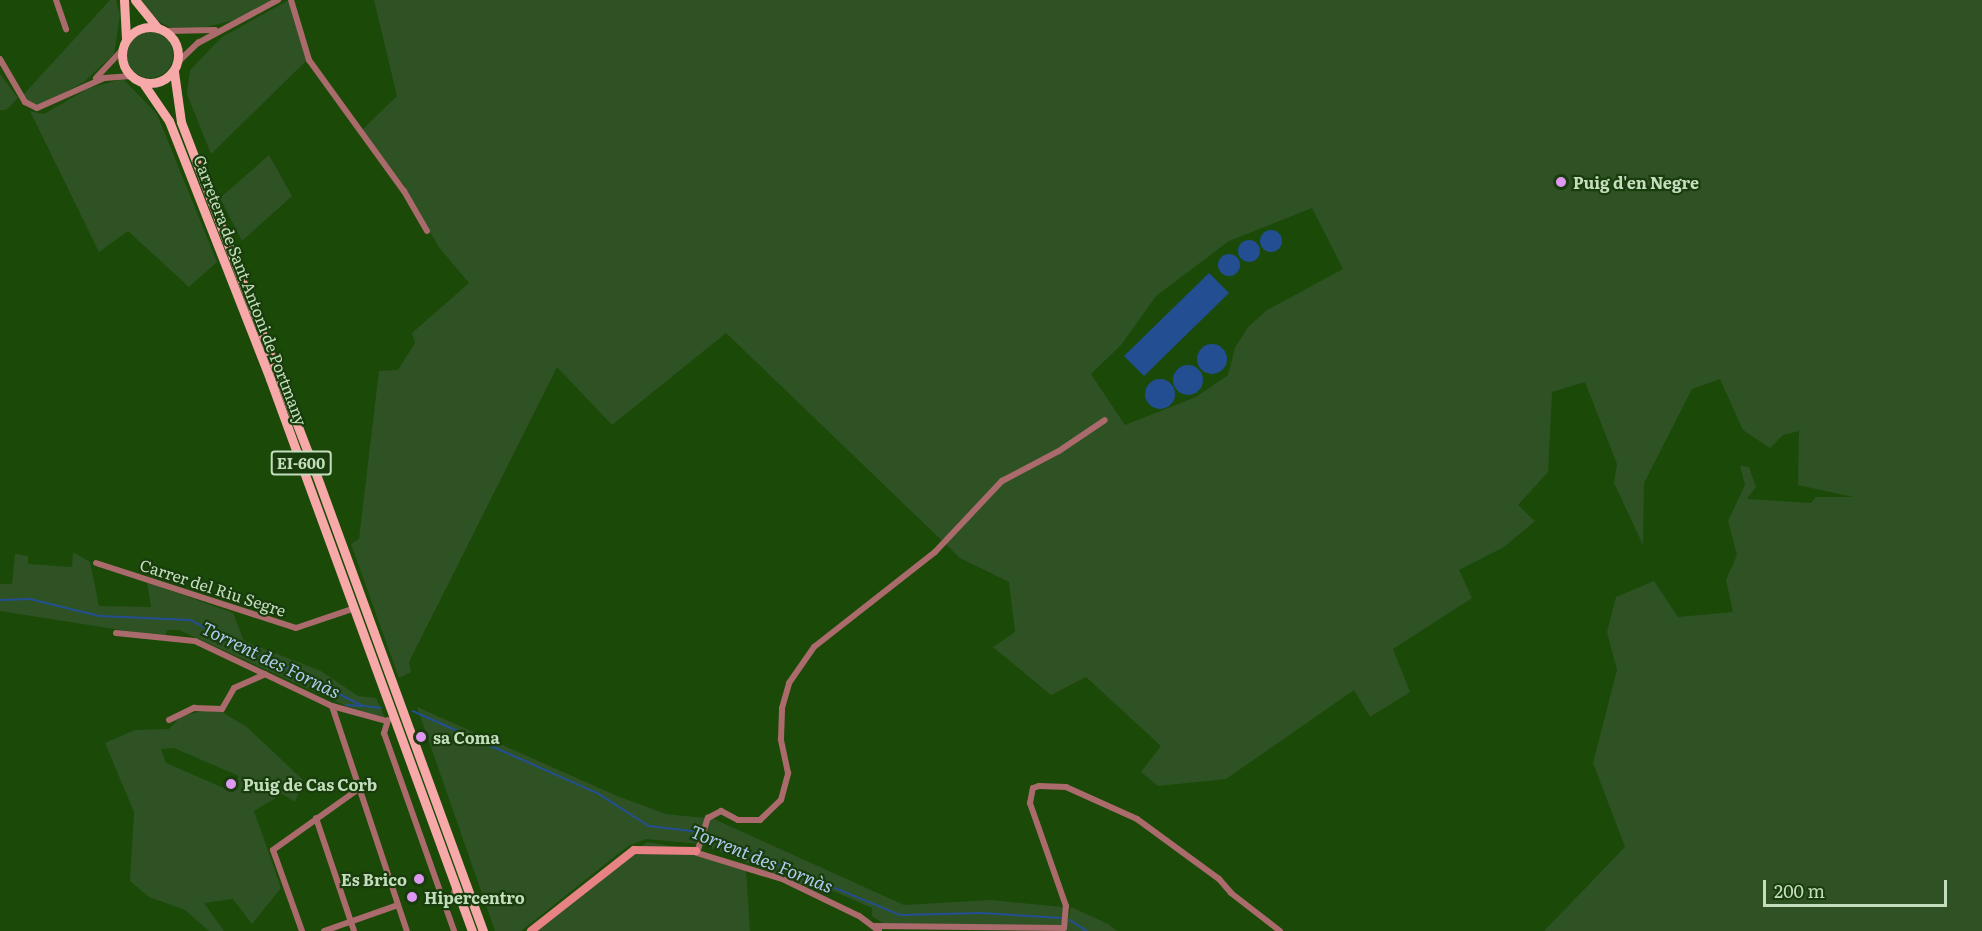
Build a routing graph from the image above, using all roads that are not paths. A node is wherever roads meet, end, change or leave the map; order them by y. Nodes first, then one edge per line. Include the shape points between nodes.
1 (56, 0) edge
2 (124, 0) edge
3 (135, 0) edge
4 (278, 0) edge
5 (291, 0) edge
6 (66, 29) dead end
7 (162, 29) junction
8 (225, 29) junction
9 (126, 40) junction
10 (122, 50) junction
11 (0, 59) edge
12 (176, 67) junction
13 (131, 76) junction
14 (91, 83) junction
15 (143, 83) junction
16 (427, 231) dead end
17 (1106, 420) dead end
18 (96, 563) dead end
19 (354, 608) junction
20 (116, 633) dead end
21 (265, 674) junction
22 (332, 706) junction
23 (390, 719) junction
24 (169, 720) dead end
25 (360, 788) junction
26 (316, 818) junction
27 (698, 848) junction
28 (456, 886) junction
29 (398, 905) junction
30 (445, 906) junction
31 (351, 922) junction
32 (873, 926) junction
33 (302, 931) edge
34 (324, 931) edge
35 (354, 931) edge
36 (407, 931) edge
37 (454, 931) edge
38 (472, 931) edge
39 (483, 931) edge
40 (531, 931) edge
41 (879, 931) edge
42 (1280, 931) edge

1 - 6 street
2 - 9 main road
3 - 7 main road, EI-600
4 - 8 street
5 - 16 street via 309,60 404,191
7 - 8 street
7 - 9 main road via 140,28
7 - 12 main road, EI-600 via 176,42
8 - 12 street via 198,42
9 - 10 main road
10 - 13 main road
10 - 14 street
11 - 14 street via 31,107 43,107
12 - 15 main road via 160,82
12 - 39 main road, Carretera de Sant Antoni de Portmany / EI-600 via 181,122
13 - 14 street
13 - 15 main road, EI-600
15 - 19 main road, Carretera de Sant Antoni de Portmany / EI-600 via 169,121
17 - 27 street via 1002,481 935,552 814,647 789,683 782,708 781,739 788,773 781,800 760,820 738,820 721,811 710,815
18 - 19 street, Carrer del Riu Segre via 296,628
19 - 23 main road, Carretera de Sant Antoni de Portmany / EI-600
20 - 21 street via 195,641
21 - 22 street
21 - 24 street via 234,688 222,709 194,708
22 - 23 street
22 - 25 street
23 - 28 main road, EI-600
23 - 30 street via 384,733
25 - 26 street
25 - 29 street
26 - 31 street
26 - 33 street via 273,850
27 - 32 street via 782,879
27 - 40 street via 634,850
28 - 30 street via 452,902
28 - 38 main road, EI-600
29 - 31 street
29 - 36 street
30 - 37 street
31 - 34 street
31 - 35 street
32 - 41 street
32 - 42 street via 1064,928 1066,906 1030,803 1032,788 1039,786 1066,787 1137,819 1219,879

